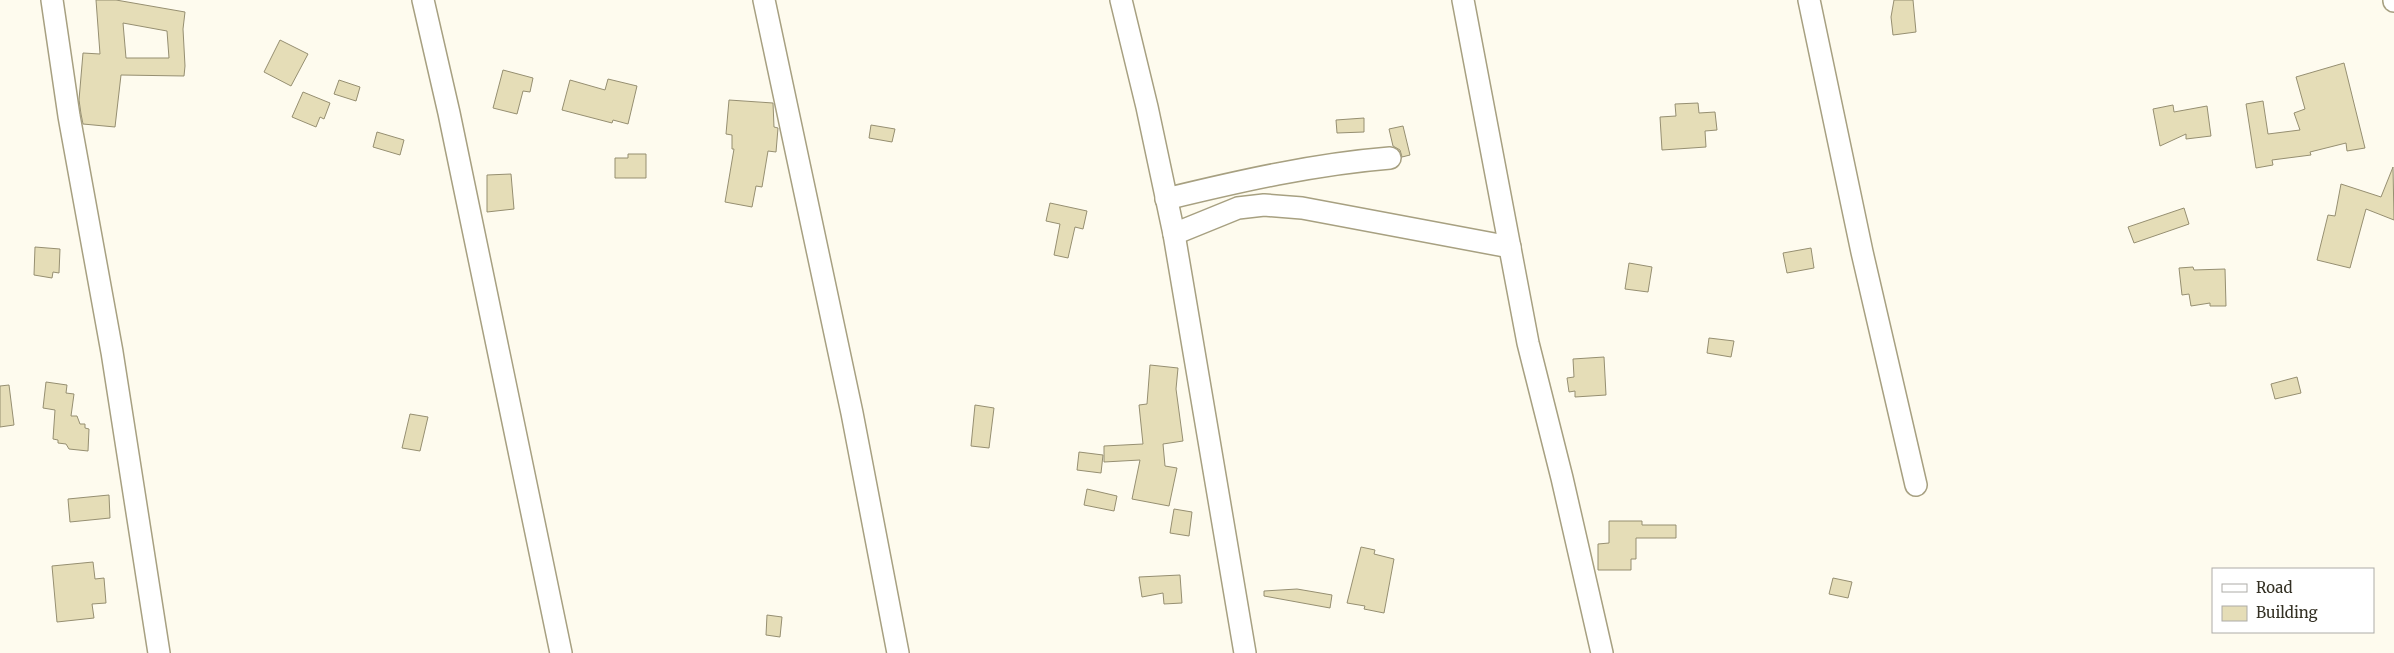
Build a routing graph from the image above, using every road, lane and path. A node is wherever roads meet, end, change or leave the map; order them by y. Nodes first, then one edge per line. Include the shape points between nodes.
1 (52, 0) edge
2 (423, 0) edge
3 (764, 0) edge
4 (1121, 0) edge
5 (1463, 0) edge
6 (1809, 0) edge
7 (1390, 158) dead end
8 (1166, 199) junction
9 (1174, 234) junction
10 (1510, 247) junction
11 (1916, 485) dead end
12 (159, 653) edge
13 (562, 653) edge
14 (898, 653) edge
15 (1245, 653) edge
16 (1602, 653) edge

1 - 12 street
2 - 13 street
3 - 14 street via 852,413
4 - 8 street
5 - 10 street
6 - 11 street
7 - 8 street via 1352,160
8 - 9 street
9 - 10 street via 1238,208 1264,205 1302,208
9 - 15 street
10 - 16 street via 1528,343

